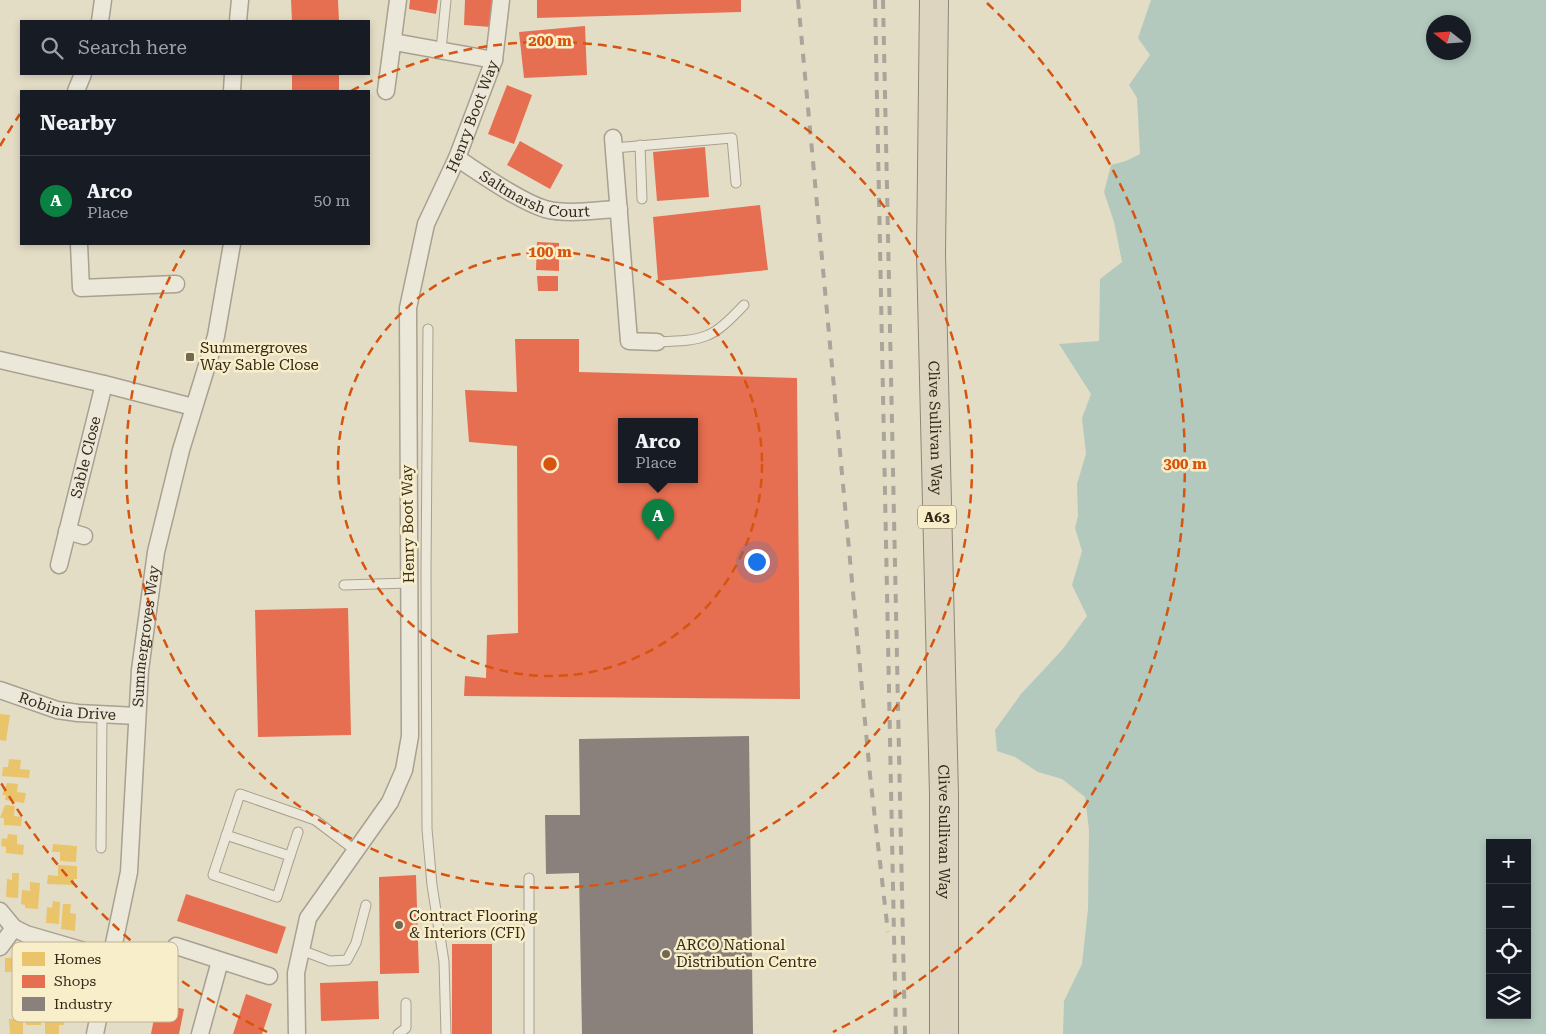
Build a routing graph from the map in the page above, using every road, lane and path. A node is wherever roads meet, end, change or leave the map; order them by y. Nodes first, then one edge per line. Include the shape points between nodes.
1 (103, 0) edge
2 (240, 0) edge
3 (398, 0) edge
4 (446, 0) edge
5 (501, 0) edge
6 (934, 0) edge
7 (952, 0) edge
8 (100, 20) edge
9 (238, 20) edge
10 (394, 42) junction
11 (441, 50) junction
12 (494, 60) junction
13 (83, 75) edge
14 (233, 75) edge
15 (76, 90) edge
16 (232, 90) edge
17 (386, 91) dead end
18 (613, 143) joint
19 (640, 146) junction
20 (457, 158) junction
21 (736, 183) dead end
22 (642, 199) dead end
23 (619, 209) junction
24 (80, 245) edge
25 (232, 245) edge
26 (176, 284) dead end
27 (744, 305) dead end
28 (428, 329) dead end
29 (658, 342) joint
30 (0, 360) edge
31 (104, 384) junction
32 (193, 407) junction
33 (407, 446) junction
34 (427, 446) junction
35 (68, 531) junction
36 (84, 536) dead end
37 (59, 565) dead end
38 (408, 583) junction
39 (344, 585) dead end
40 (418, 646) junction
41 (0, 690) edge
42 (102, 715) junction
43 (137, 716) junction
44 (298, 832) dead end
45 (226, 835) junction
46 (101, 848) dead end
47 (356, 851) junction
48 (290, 856) junction
49 (529, 878) dead end
50 (366, 905) dead end
51 (0, 910) edge
52 (14, 928) junction
53 (51, 942) edge
54 (115, 942) edge
55 (0, 947) edge
56 (178, 947) edge
57 (301, 950) junction
58 (220, 961) junction
59 (269, 976) dead end
60 (406, 1003) dead end
61 (200, 1034) edge
62 (297, 1034) edge
63 (398, 1034) edge
64 (446, 1034) edge
65 (529, 1034) edge
66 (944, 1034) edge
67 (961, 1034) edge

1 - 8 street
2 - 9 street
3 - 10 street
4 - 11 lane
5 - 12 street, Henry Boot Way
6 - 66 highway, Clive Sullivan Way / A63 via 930,254 944,795
7 - 67 highway, Clive Sullivan Way / A63 via 948,260
10 - 11 street
10 - 17 street
11 - 12 street
12 - 20 street, Henry Boot Way
13 - 15 street
14 - 16 street
18 - 19 lane
18 - 23 street
19 - 21 lane via 732,138
19 - 22 lane
20 - 23 street, Saltmarsh Court via 544,208 564,212
20 - 33 street, Henry Boot Way via 426,224 408,308
23 - 29 street via 629,341
24 - 26 street via 81,288
25 - 32 street, Summergroves Way via 216,336
27 - 29 lane via 706,338
28 - 34 lane
30 - 31 street
31 - 32 street
31 - 35 street, Sable Close
32 - 43 street, Summergroves Way via 156,552
33 - 34 lane
33 - 38 street, Henry Boot Way
34 - 40 lane
35 - 36 street
35 - 37 street, Sable Close
38 - 39 lane
38 - 40 street, Henry Boot Way
40 - 47 street, Henry Boot Way via 404,770 390,802
40 - 64 lane via 427,829 444,962
41 - 42 street, Robinia Drive via 57,710
42 - 43 street, Robinia Drive
42 - 46 lane
43 - 54 street, Summergroves Way via 129,872
44 - 48 lane
45 - 47 lane via 240,794 315,820
45 - 48 lane
45 - 48 lane via 213,875 268,894 277,896
47 - 57 street, Henry Boot Way via 308,918
49 - 65 lane
50 - 57 lane via 348,960 330,961
51 - 52 street
52 - 53 street
52 - 55 street
56 - 58 street
57 - 62 street, Henry Boot Way via 296,974
58 - 59 street
58 - 61 street
60 - 63 lane via 406,1028

